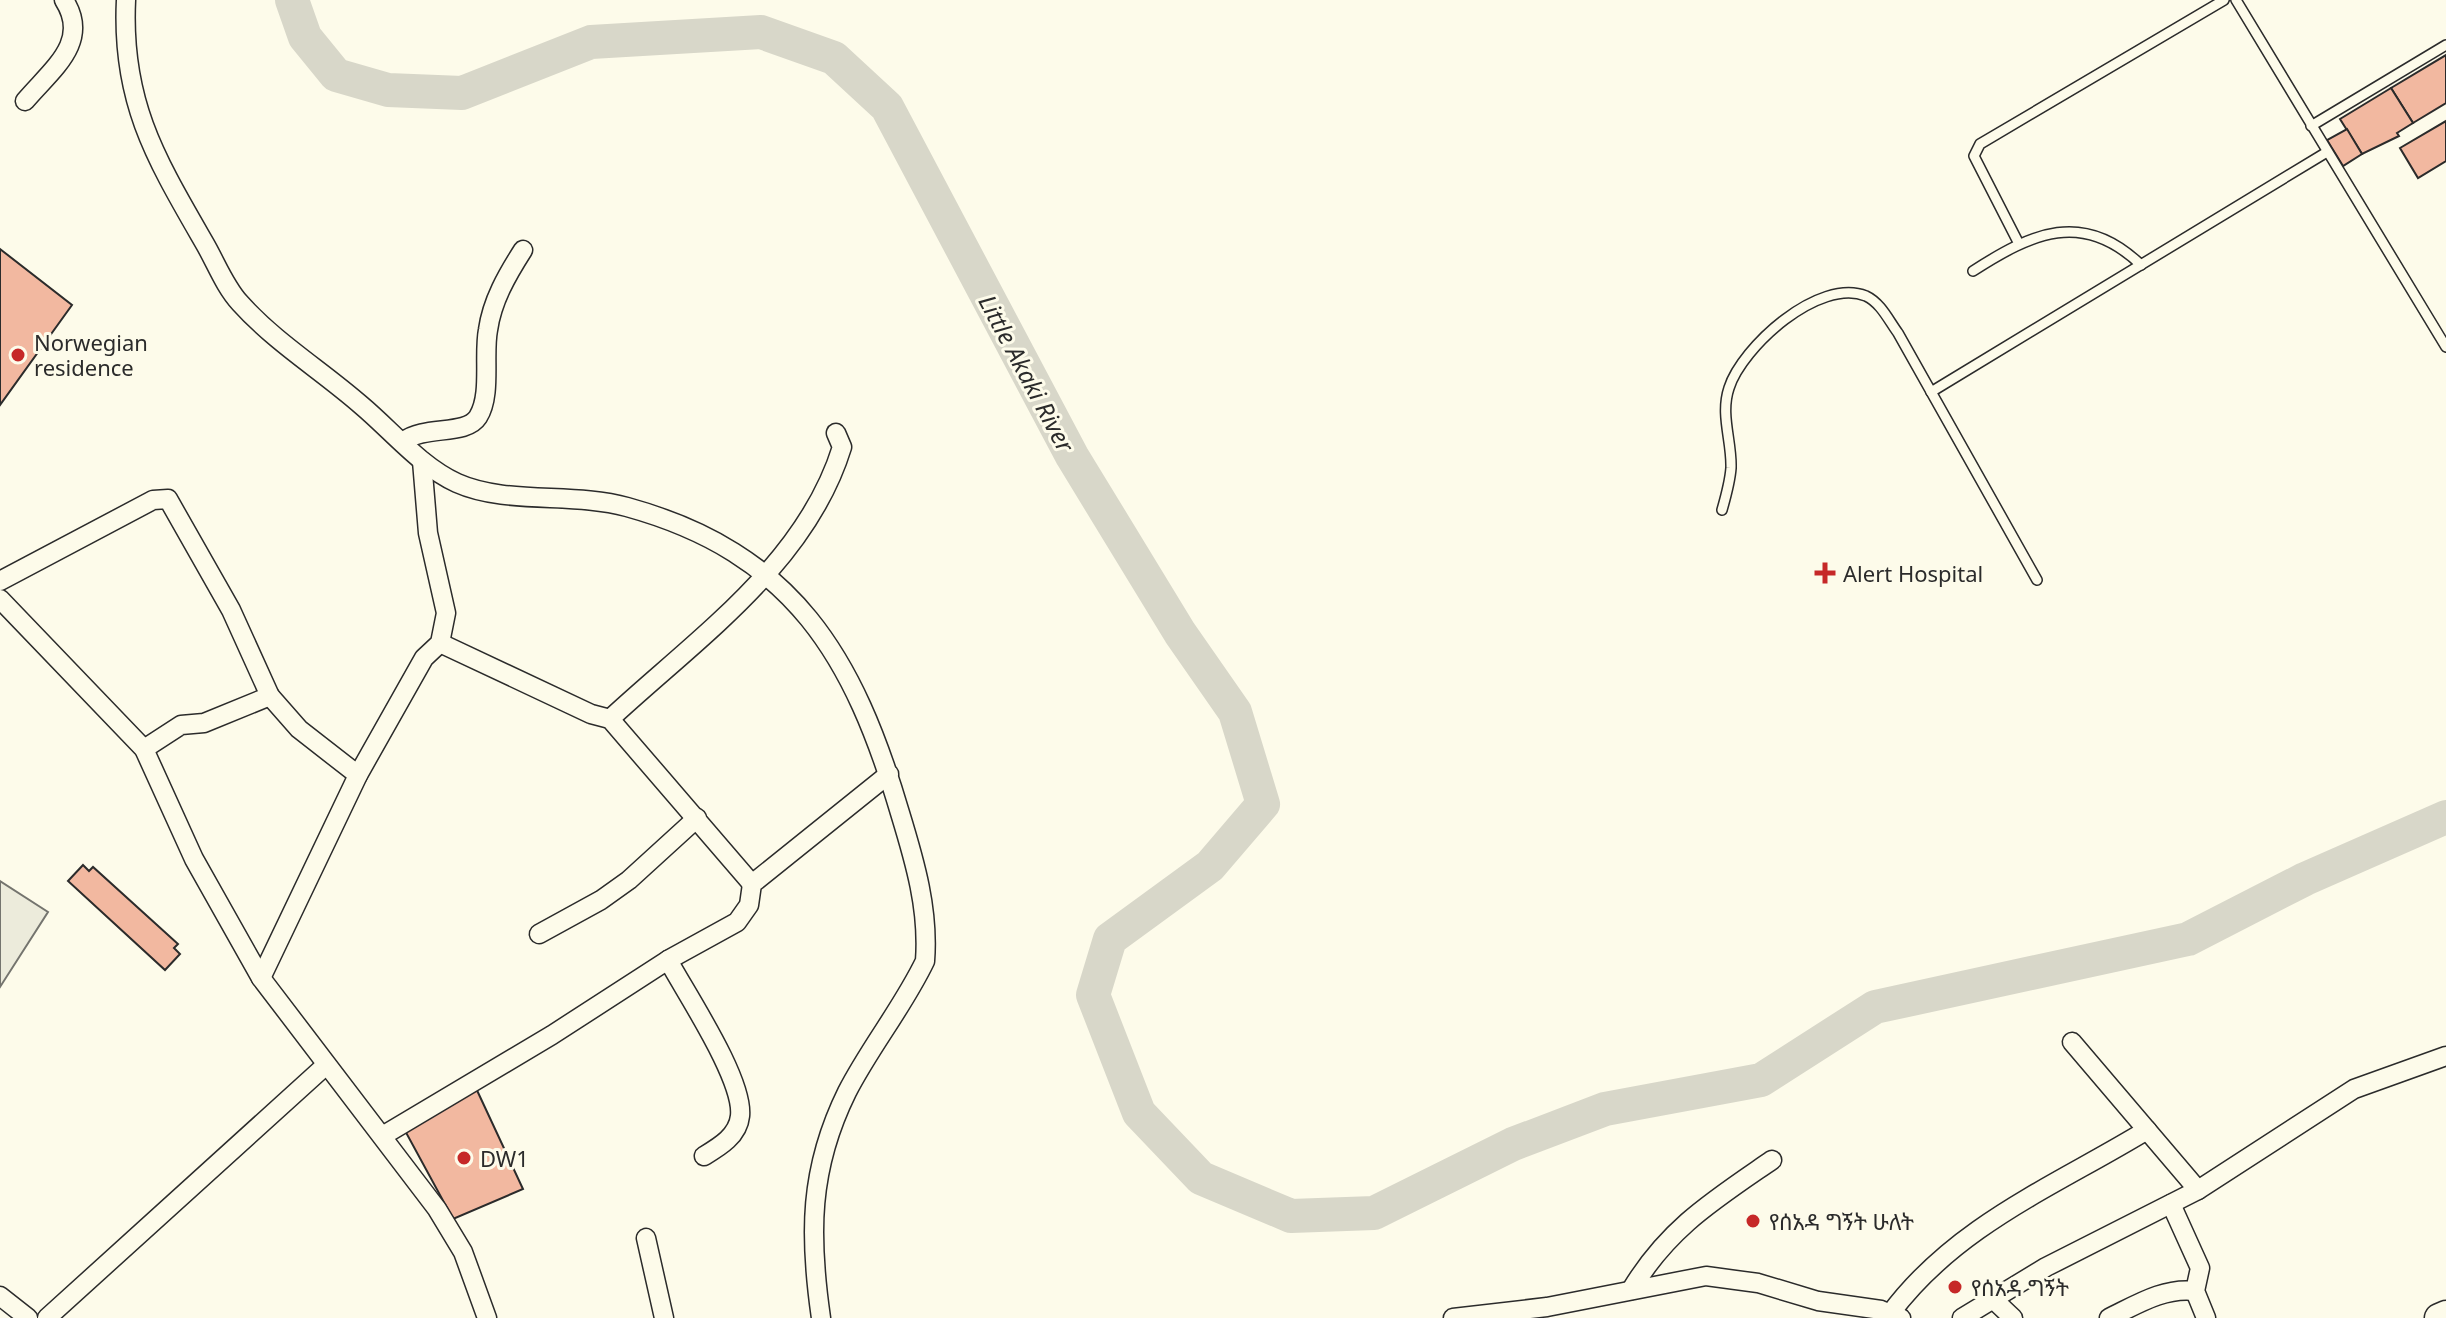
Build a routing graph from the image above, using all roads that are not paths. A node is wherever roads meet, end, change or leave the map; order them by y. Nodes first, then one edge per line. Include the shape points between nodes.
1 (64, 0) edge
2 (126, 0) edge
3 (2224, 0) edge
4 (2236, 0) edge
5 (2446, 45) edge
6 (25, 101) dead end
7 (2311, 126) junction
8 (2327, 152) junction
9 (2018, 242) junction
10 (523, 250) dead end
11 (2141, 265) junction
12 (1973, 271) dead end
13 (2446, 347) edge
14 (1931, 392) junction
15 (836, 433) dead end
16 (404, 441) junction
17 (422, 461) junction
18 (1722, 510) dead end
19 (767, 574) junction
20 (2037, 580) dead end
21 (0, 581) edge
22 (0, 599) edge
23 (440, 643) junction
24 (270, 696) junction
25 (610, 719) junction
26 (144, 749) junction
27 (889, 774) junction
28 (358, 775) junction
29 (697, 818) junction
30 (752, 884) junction
31 (539, 934) dead end
32 (668, 960) junction
33 (261, 978) junction
34 (2072, 1042) dead end
35 (2446, 1056) edge
36 (325, 1066) junction
37 (2147, 1130) junction
38 (384, 1135) junction
39 (704, 1156) dead end
40 (1772, 1160) dead end
41 (2198, 1190) junction
42 (2171, 1204) junction
43 (646, 1238) dead end
44 (1631, 1290) junction
45 (2195, 1291) junction
46 (0, 1296) edge
47 (1994, 1300) junction
48 (2446, 1315) edge
49 (1895, 1316) edge
50 (28, 1318) edge
51 (47, 1318) edge
52 (487, 1318) edge
53 (664, 1318) edge
54 (821, 1318) edge
55 (1453, 1318) edge
56 (1962, 1318) edge
57 (2013, 1318) edge
58 (2109, 1318) edge
59 (2206, 1318) edge
60 (2439, 1318) edge

1 - 6 street via 75,17 72,44
2 - 16 street via 126,65 142,126 237,300 278,343
3 - 9 lane via 1980,144 1974,156 1978,171
4 - 7 lane
5 - 7 lane
7 - 8 lane
8 - 11 lane
8 - 13 lane
9 - 11 lane via 2068,230 2125,249
9 - 12 lane
10 - 16 street via 494,305 478,417 465,428 415,432
11 - 14 lane
14 - 18 lane via 1878,304 1865,295 1823,298 1802,308 1760,340 1733,376 1724,411 1731,467
14 - 20 lane
15 - 19 street via 842,447 834,472 794,545
16 - 17 street
17 - 19 street via 458,483 496,493 626,506 696,533
17 - 23 street via 428,533 446,613
19 - 25 street
19 - 27 street via 829,643 866,712
21 - 24 street via 153,500 168,499 231,610
22 - 26 street
23 - 25 street
23 - 28 street via 424,658
24 - 26 street via 204,723 181,725
24 - 28 street via 299,729
25 - 29 street
26 - 33 street via 194,859
27 - 30 street
27 - 54 street via 925,905 925,961 847,1092 820,1159 812,1247
28 - 33 street
29 - 30 street
29 - 31 street via 629,880
30 - 32 street via 749,905 737,922
32 - 38 street
32 - 39 street via 739,1091 740,1119 727,1142
33 - 36 street
34 - 37 street
35 - 41 street via 2354,1089
36 - 38 street
36 - 51 street
37 - 41 street
37 - 49 street via 1981,1224 1925,1271
38 - 52 street via 463,1252
40 - 44 street via 1703,1206 1665,1241
41 - 42 street
42 - 45 street via 2200,1268
42 - 47 street via 2046,1267
43 - 53 street
44 - 49 street via 1706,1276
44 - 55 street
45 - 58 street via 2157,1295
45 - 59 street
46 - 50 street
47 - 56 street
47 - 57 street
48 - 60 highway

